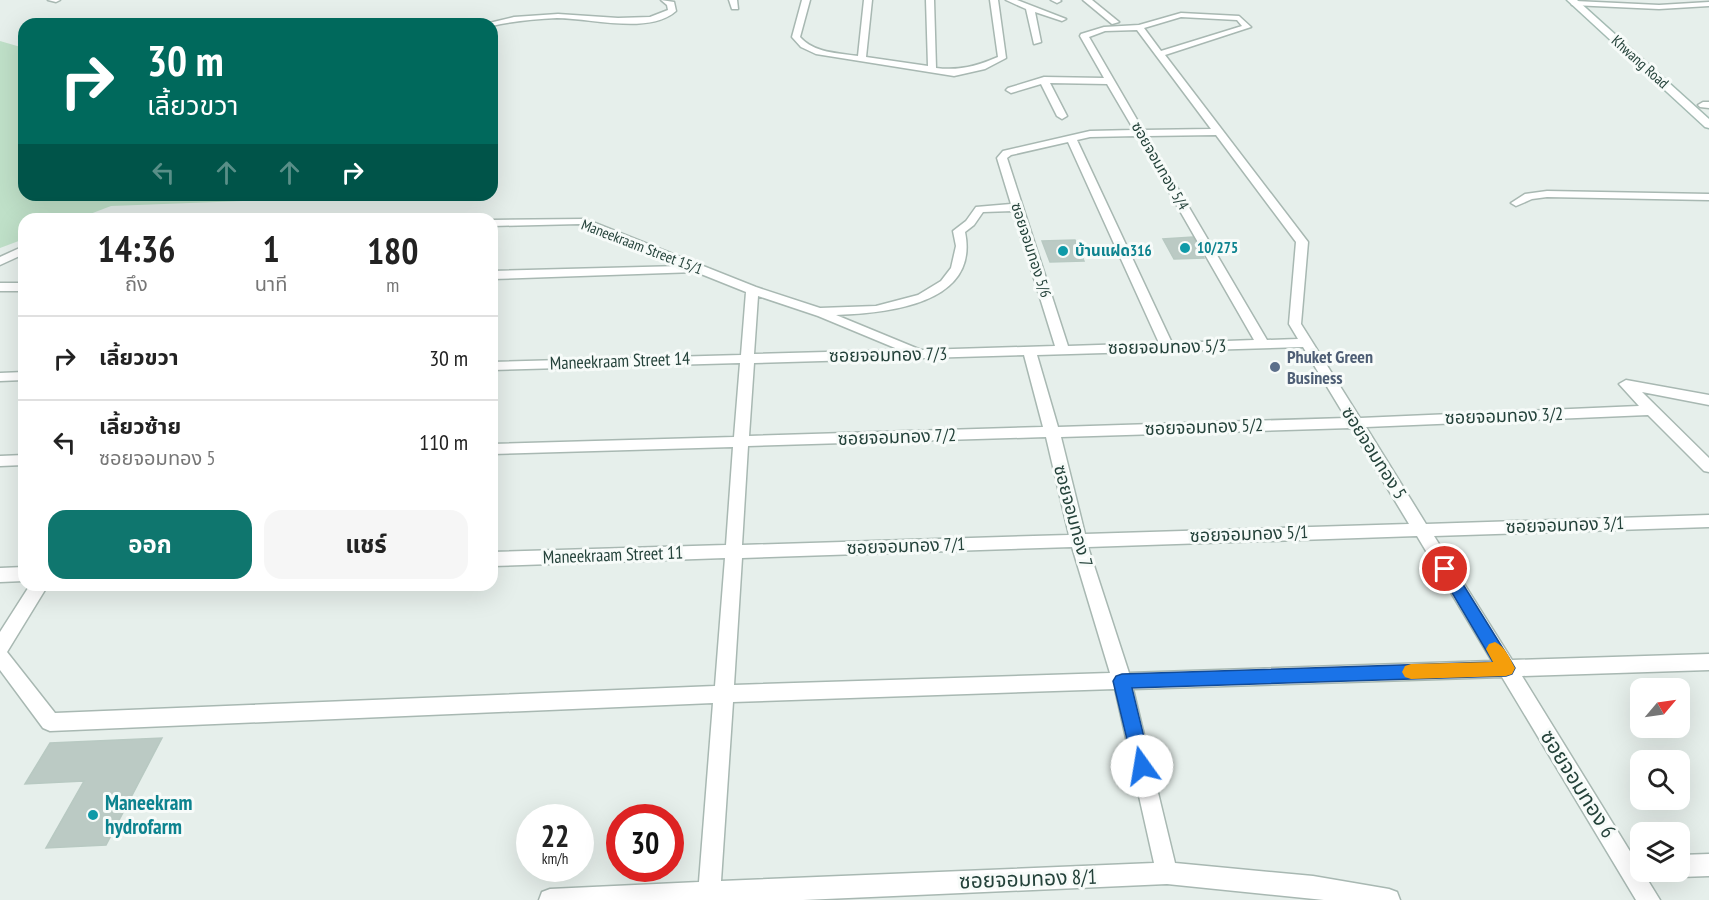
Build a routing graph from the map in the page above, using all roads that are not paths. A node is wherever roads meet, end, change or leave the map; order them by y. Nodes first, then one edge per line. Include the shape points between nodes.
1 (665, 0) edge
2 (806, 0) edge
3 (868, 0) edge
4 (930, 0) edge
5 (994, 0) edge
6 (1010, 0) edge
7 (1087, 0) edge
8 (1651, 0) edge
9 (1705, 0) edge
10 (1580, 2) edge
11 (1709, 4) edge
12 (1659, 7) junction
13 (1030, 8) junction
14 (1062, 19) dead end
15 (1115, 22) dead end
16 (498, 23) edge
17 (1139, 27) junction
18 (1037, 42) dead end
19 (1160, 54) junction
20 (862, 59) junction
21 (932, 70) junction
22 (1044, 80) junction
23 (1110, 81) junction
24 (1011, 90) dead end
25 (1707, 107) edge
26 (1062, 116) dead end
27 (1709, 125) edge
28 (1140, 132) junction
29 (1219, 132) junction
30 (1071, 138) junction
31 (1709, 197) edge
32 (1516, 203) dead end
33 (1017, 207) junction
34 (498, 223) edge
35 (18, 253) edge
36 (0, 261) edge
37 (699, 269) junction
38 (498, 275) edge
39 (18, 286) edge
40 (0, 287) edge
41 (752, 290) junction
42 (819, 312) junction
43 (1306, 343) junction
44 (1263, 345) junction
45 (1167, 347) junction
46 (1029, 350) junction
47 (1063, 350) junction
48 (921, 355) junction
49 (747, 357) junction
50 (498, 366) edge
51 (0, 376) edge
52 (18, 376) edge
53 (1709, 400) edge
54 (1652, 410) junction
55 (1355, 423) junction
56 (1052, 432) junction
57 (741, 442) junction
58 (498, 449) edge
59 (18, 460) edge
60 (0, 461) edge
61 (1709, 467) edge
62 (1709, 521) edge
63 (1421, 529) junction
64 (1077, 540) junction
65 (734, 552) junction
66 (498, 559) edge
67 (18, 574) edge
68 (0, 575) edge
69 (35, 591) edge
70 (0, 648) edge
71 (0, 656) edge
72 (1709, 662) edge
73 (1506, 668) junction
74 (1122, 681) junction
75 (723, 694) junction
76 (1630, 859) edge
77 (1709, 865) edge
78 (1690, 866) edge
79 (1167, 873) junction
80 (1641, 882) edge
81 (709, 896) edge
82 (550, 900) edge
83 (1389, 900) edge
84 (1649, 900) edge

1 - 16 street via 672,11 660,17 550,17
2 - 20 street via 796,37 799,43 822,53
3 - 20 street
4 - 21 street
5 - 21 street via 1002,58 954,73
6 - 13 street
7 - 15 street
8 - 12 street
9 - 11 street
10 - 12 street
10 - 25 main road, Khwang Road
10 - 27 main road, Khwang Road
11 - 12 street
13 - 14 street
13 - 18 street
17 - 19 street, ซอยจอมทอง 5
17 - 19 street via 1181,15 1239,18 1247,27
17 - 23 street, ซอยจอมทอง 5/4 via 1104,28 1084,36
19 - 29 street, ซอยจอมทอง 5
20 - 21 street
22 - 23 street
22 - 24 street
22 - 26 street
23 - 28 street, ซอยจอมทอง 5/4
28 - 29 street
28 - 30 street
28 - 44 street, ซอยจอมทอง 5/4
29 - 43 street, ซอยจอมทอง 5 via 1302,242 1295,324
30 - 33 street, ซอยจอมทอง 5/6 via 1007,153 1002,158
30 - 45 street
31 - 32 street via 1547,194 1529,196
33 - 42 street via 980,209 959,231 962,246 957,268 945,284 922,298 876,310
33 - 47 street, ซอยจอมทอง 5/6
34 - 37 street, Maneekraam Street 15/1 via 581,221
35 - 36 street
37 - 38 street
37 - 41 street, Maneekraam Street 15/1
39 - 40 street
41 - 42 street, Maneekraam Street 15/1
41 - 49 street
42 - 48 street, Maneekraam Street 15/1
43 - 44 street, ซอยจอมทอง 5/3
43 - 55 street, ซอยจอมทอง 5
44 - 45 street, ซอยจอมทอง 5/3
45 - 47 street, ซอยจอมทอง 5/3
46 - 47 street, ซอยจอมทอง 5/3
46 - 48 street, ซอยจอมทอง 7/3
46 - 56 street, ซอยจอมทอง 7
48 - 49 street, ซอยจอมทอง 7/3
49 - 50 street, Maneekraam Street 14
49 - 57 street
51 - 52 street
53 - 54 street via 1626,384
54 - 55 street, ซอยจอมทอง 3/2
54 - 61 street
55 - 56 street, ซอยจอมทอง 5/2
55 - 63 street, ซอยจอมทอง 5
56 - 57 street, ซอยจอมทอง 7/2
56 - 64 street, ซอยจอมทอง 7
57 - 58 street, ซอยจอมทอง 7/2
57 - 65 street
59 - 60 street
62 - 63 street, ซอยจอมทอง 3/1
63 - 64 street, ซอยจอมทอง 5/1
63 - 73 street, ซอยจอมทอง 5
64 - 65 street, ซอยจอมทอง 7/1
64 - 74 street, ซอยจอมทอง 7
65 - 66 street, Maneekraam Street 11
65 - 75 street
67 - 68 street
69 - 70 street
71 - 75 street via 50,722
72 - 73 street
73 - 74 street
73 - 76 street, ซอยจอมทอง 6
74 - 75 street
74 - 79 street, ซอยจอมทอง 7
75 - 81 street
77 - 78 street
79 - 81 street, ซอยจอมทอง 8/1
79 - 83 street, ซอยจอมทอง 8/1 via 1313,887
80 - 84 street, ซอยจอมทอง 6
81 - 82 street, ซอยจอมทอง 8/1

